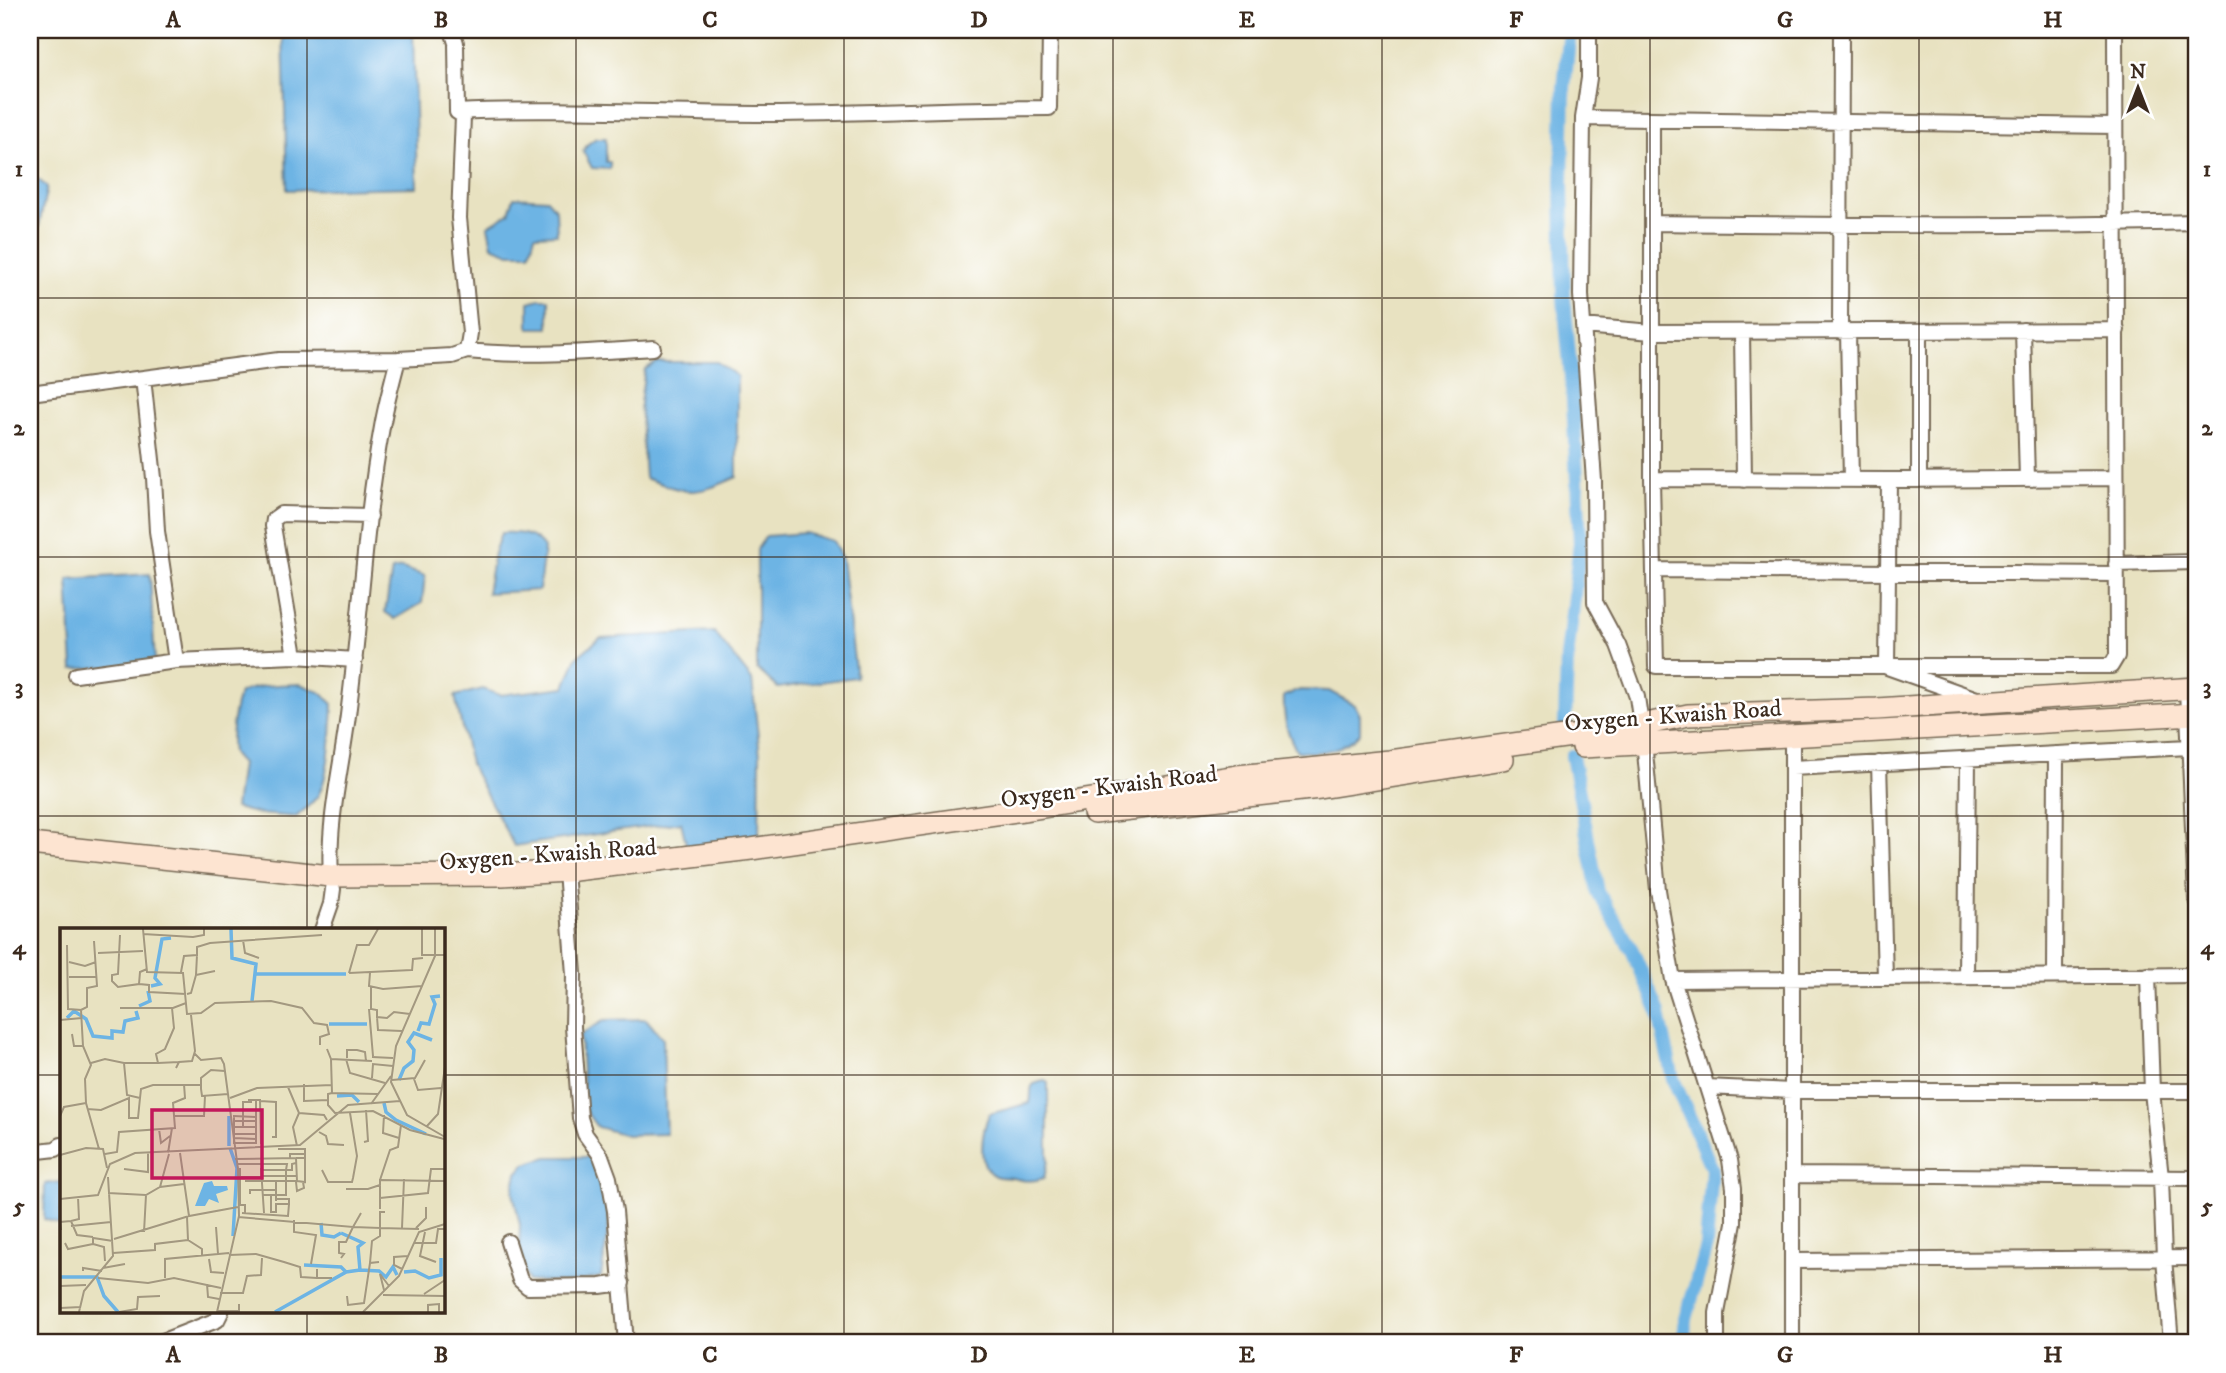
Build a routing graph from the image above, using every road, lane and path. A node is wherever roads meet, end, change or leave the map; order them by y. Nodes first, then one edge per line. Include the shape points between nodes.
1 (453, 30) edge
2 (1050, 30) edge
3 (1589, 30) edge
4 (1841, 30) edge
5 (2115, 30) edge
6 (457, 112) junction
7 (1583, 118) junction
8 (1652, 120) junction
9 (1841, 121) junction
10 (2115, 126) junction
11 (2196, 222) edge
12 (1652, 223) junction
13 (2116, 224) junction
14 (1841, 225) junction
15 (1583, 326) junction
16 (2023, 330) junction
17 (2117, 330) junction
18 (1919, 331) junction
19 (1652, 332) junction
20 (1742, 332) junction
21 (1844, 332) junction
22 (653, 348) dead end
23 (467, 351) junction
24 (398, 359) junction
25 (144, 378) junction
26 (30, 393) edge
27 (2116, 478) junction
28 (1652, 479) junction
29 (2027, 479) junction
30 (1744, 480) junction
31 (1851, 480) junction
32 (1889, 480) junction
33 (1919, 480) junction
34 (370, 516) junction
35 (2196, 562) edge
36 (2116, 569) junction
37 (1654, 570) junction
38 (1887, 573) junction
39 (295, 656) junction
40 (355, 660) junction
41 (176, 661) junction
42 (1886, 667) junction
43 (76, 675) dead end
44 (2192, 689) edge
45 (1984, 702) junction
46 (2192, 714) edge
47 (1643, 734) junction
48 (1792, 735) junction
49 (2189, 747) junction
50 (2056, 754) junction
51 (1968, 759) junction
52 (1879, 764) junction
53 (1792, 768) junction
54 (2193, 791) edge
55 (30, 844) edge
56 (30, 858) edge
57 (566, 878) junction
58 (332, 882) junction
59 (2196, 899) edge
60 (323, 928) edge
61 (2148, 975) junction
62 (2196, 975) edge
63 (2055, 976) junction
64 (1966, 977) junction
65 (1885, 978) junction
66 (1792, 979) junction
67 (1673, 980) junction
68 (1707, 1087) junction
69 (1792, 1091) junction
70 (2152, 1091) junction
71 (2196, 1091) edge
72 (58, 1147) edge
73 (30, 1152) edge
74 (1792, 1175) junction
75 (2161, 1178) junction
76 (2196, 1178) edge
77 (508, 1242) dead end
78 (2164, 1258) junction
79 (2196, 1258) edge
80 (1792, 1261) junction
81 (622, 1283) junction
82 (220, 1314) edge
83 (158, 1343) edge
84 (626, 1343) edge
85 (1717, 1343) edge
86 (1792, 1343) edge
87 (2171, 1343) edge

1 - 6 street
2 - 6 street via 1049,108 769,114
3 - 7 street
4 - 9 street
5 - 10 street
6 - 23 street via 463,116 459,218 470,333
7 - 8 street
7 - 15 street
8 - 9 street
8 - 12 street
9 - 10 street
9 - 14 street
10 - 13 street
11 - 13 street
12 - 14 street
12 - 19 street
13 - 14 street
13 - 17 street
14 - 21 street
15 - 19 street
15 - 47 street via 1594,481 1595,602 1618,645 1637,697
16 - 17 street
16 - 18 street
16 - 29 street
17 - 27 street
18 - 21 street
18 - 33 street
19 - 20 street
19 - 28 street
20 - 21 street
20 - 30 street
21 - 31 street
22 - 23 street via 573,354
23 - 24 street
24 - 25 street via 279,360
24 - 34 street via 382,425
25 - 26 street
25 - 41 street via 156,531
27 - 29 street
27 - 36 street
28 - 30 street
28 - 37 street
29 - 33 street
30 - 31 street
31 - 32 street
32 - 33 street
32 - 38 street
34 - 39 street via 281,514 274,519
34 - 40 street
35 - 36 street
36 - 38 street
36 - 42 street via 2117,656 2110,666
37 - 38 street
37 - 42 street via 1656,666
38 - 42 street
39 - 40 street
39 - 41 street
40 - 58 street via 330,858
41 - 43 street
42 - 45 street
44 - 45 main road, Oxygen - Kwaish Road
44 - 46 street
45 - 47 main road, Oxygen - Kwaish Road via 1688,715
46 - 48 main road, Oxygen - Kwaish Road
46 - 49 street
47 - 48 main road, Oxygen - Kwaish Road
47 - 57 main road, Oxygen - Kwaish Road via 1237,776
47 - 57 main road, Oxygen - Kwaish Road via 1320,788 1107,811 913,841
47 - 67 street via 1658,890
48 - 53 street
49 - 50 street
49 - 54 street
50 - 51 street
50 - 63 street
51 - 52 street
51 - 64 street
52 - 53 street
52 - 65 street
53 - 66 street
54 - 59 street
55 - 58 main road, Oxygen - Kwaish Road
56 - 58 main road, Oxygen - Kwaish Road
57 - 58 main road, Oxygen - Kwaish Road via 502,875
57 - 81 street via 580,1118 609,1178
58 - 60 street
61 - 62 street
61 - 63 street
61 - 70 street
63 - 64 street
64 - 65 street
65 - 66 street
66 - 67 street
66 - 69 street
67 - 68 street
68 - 69 street
68 - 85 street via 1734,1188 1734,1223 1717,1313
69 - 70 street
69 - 74 street
70 - 71 street
70 - 75 street
72 - 73 street
74 - 75 street
74 - 80 street
75 - 76 street
75 - 78 street
77 - 81 street via 520,1280 528,1287
78 - 79 street
78 - 80 street
78 - 87 street
80 - 86 street
81 - 84 street
82 - 83 street via 216,1320

